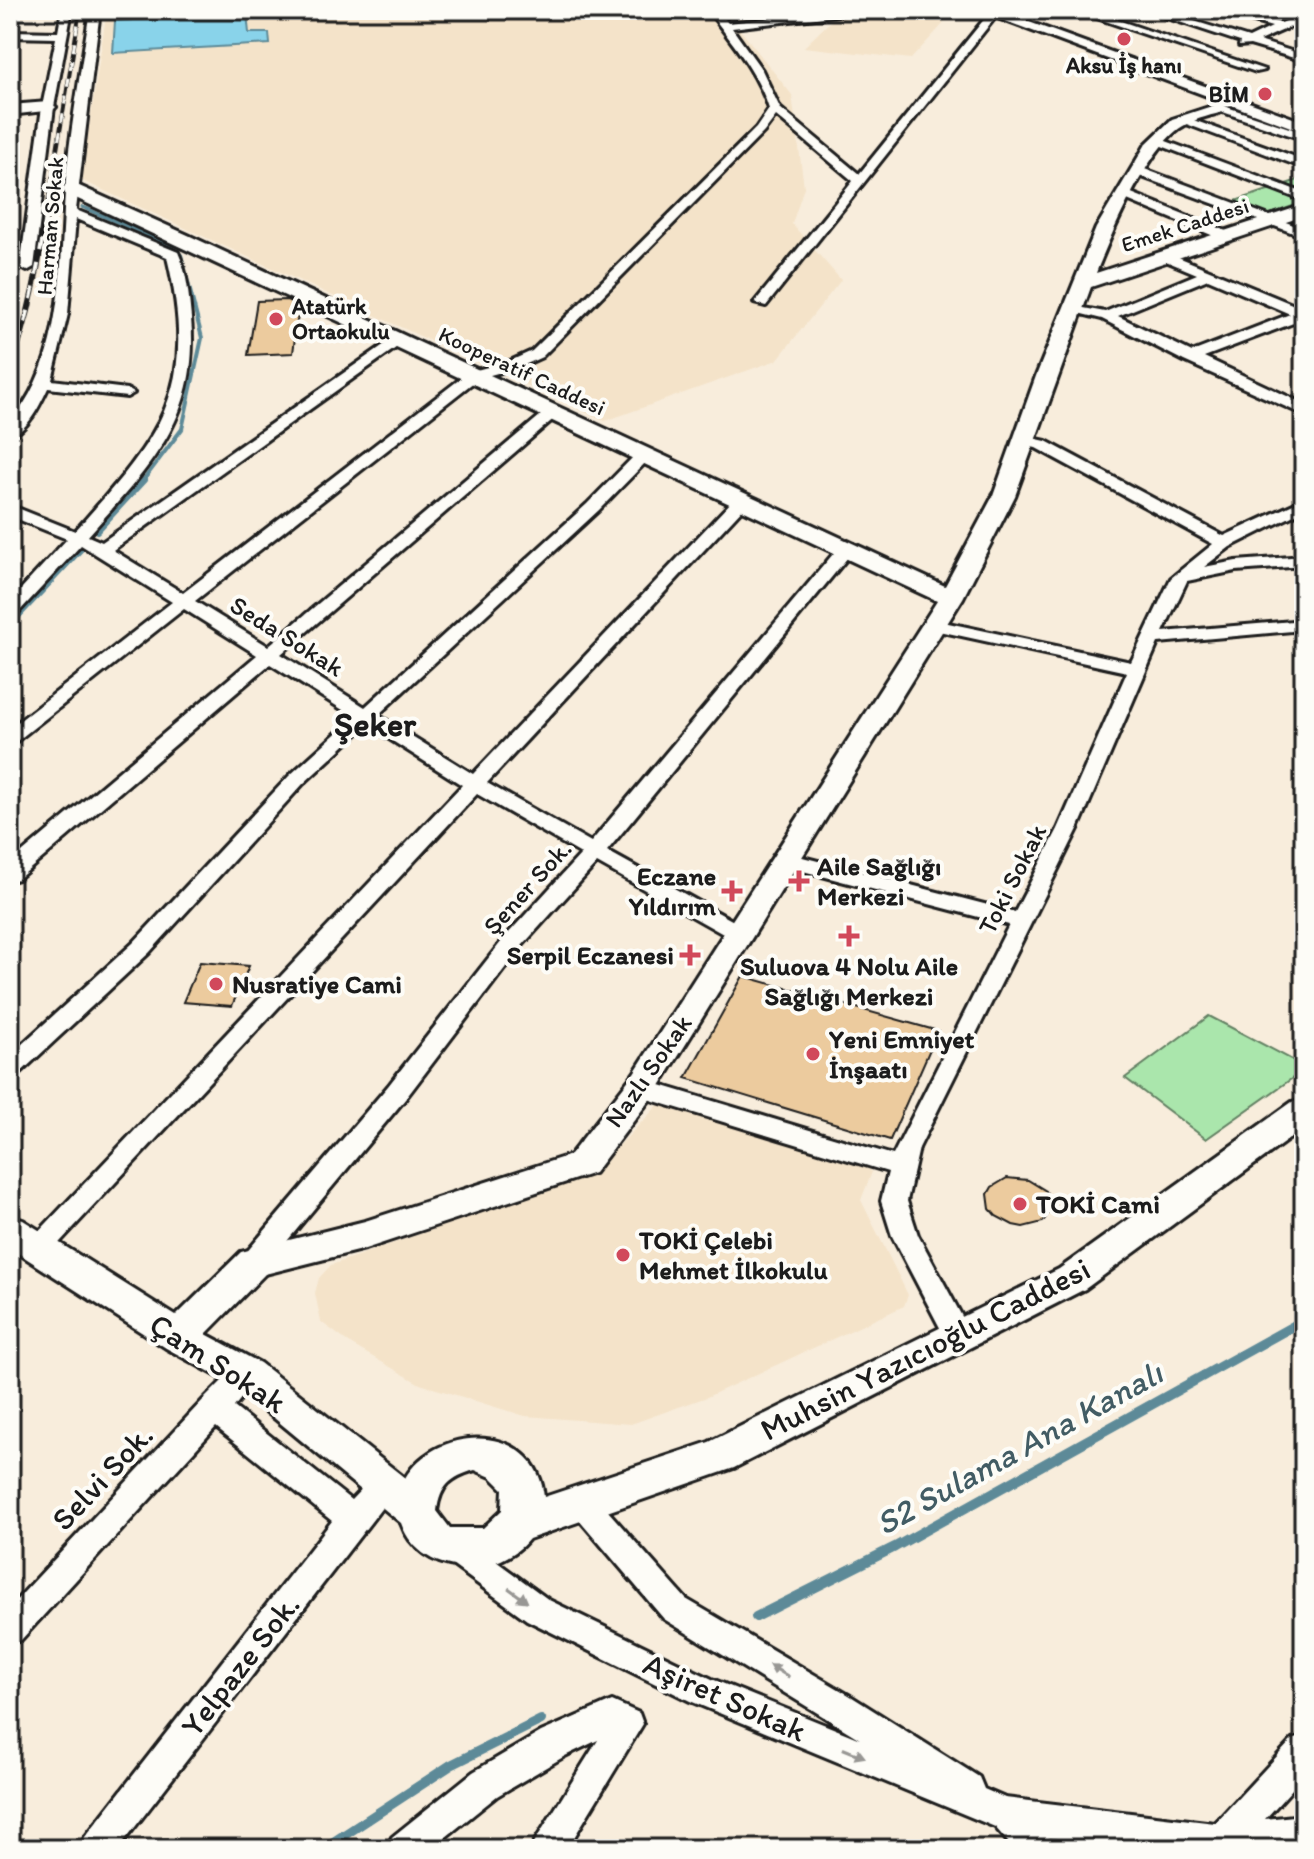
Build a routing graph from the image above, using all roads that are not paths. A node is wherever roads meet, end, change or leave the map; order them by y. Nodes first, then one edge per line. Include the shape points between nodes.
1 (67, 10) edge
2 (95, 10) edge
3 (713, 10) edge
4 (878, 10) edge
5 (1078, 10) edge
6 (1148, 10) edge
7 (1217, 10) edge
8 (992, 11) edge
9 (1304, 17) edge
10 (725, 26) junction
11 (1281, 27) junction
12 (1304, 32) edge
13 (10, 34) edge
14 (61, 35) junction
15 (1246, 42) junction
16 (1216, 56) junction
17 (1304, 58) edge
18 (1260, 70) dead end
19 (48, 107) junction
20 (1221, 108) joint
21 (775, 109) junction
22 (10, 110) edge
23 (1304, 119) edge
24 (1185, 120) junction
25 (1304, 127) edge
26 (1304, 137) edge
27 (1158, 141) junction
28 (1304, 164) edge
29 (1138, 171) junction
30 (860, 181) junction
31 (71, 189) junction
32 (1124, 194) junction
33 (1304, 197) edge
34 (1304, 210) edge
35 (70, 212) junction
36 (1273, 221) junction
37 (1304, 233) edge
38 (1226, 236) junction
39 (1166, 256) junction
40 (27, 267) dead end
41 (1208, 274) junction
42 (1082, 284) junction
43 (761, 303) dead end
44 (1073, 310) junction
45 (1303, 314) edge
46 (1106, 316) junction
47 (400, 340) junction
48 (1189, 358) junction
49 (474, 375) junction
50 (42, 383) junction
51 (127, 393) dead end
52 (1304, 410) edge
53 (552, 413) junction
54 (10, 432) edge
55 (1023, 441) junction
56 (643, 456) junction
57 (740, 502) junction
58 (1304, 504) edge
59 (10, 510) edge
60 (80, 537) junction
61 (1224, 543) junction
62 (102, 550) junction
63 (845, 551) junction
64 (1304, 561) edge
65 (1180, 578) junction
66 (951, 598) junction
67 (183, 602) junction
68 (10, 611) edge
69 (934, 625) junction
70 (1304, 625) edge
71 (1151, 638) junction
72 (266, 655) junction
73 (1137, 669) junction
74 (366, 716) junction
75 (10, 737) edge
76 (474, 784) junction
77 (594, 853) junction
78 (787, 860) junction
79 (10, 874) edge
80 (1022, 921) junction
81 (740, 934) junction
82 (10, 1069) edge
83 (640, 1088) junction
84 (1304, 1111) edge
85 (902, 1167) junction
86 (24, 1240) edge
87 (254, 1262) junction
88 (958, 1335) junction
89 (179, 1337) junction
90 (247, 1374) junction
91 (214, 1408) junction
92 (386, 1483) junction
93 (582, 1502) junction
94 (416, 1511) junction
95 (352, 1519) junction
96 (515, 1525) junction
97 (455, 1549) junction
98 (10, 1629) edge
99 (1304, 1752) edge
100 (1304, 1832) edge
101 (1025, 1838) edge
102 (1222, 1841) junction
103 (97, 1849) edge
104 (404, 1849) edge
105 (547, 1849) edge

1 - 14 street
2 - 31 street, Harman Sokak
3 - 10 street
4 - 10 street
5 - 16 street
6 - 15 street
7 - 11 street
8 - 23 street
8 - 25 street
8 - 30 street
9 - 11 street
10 - 21 street via 763,78
11 - 12 street
11 - 15 street
13 - 14 street
14 - 19 street
15 - 16 street
15 - 17 street
16 - 18 street
19 - 22 street
19 - 40 street
20 - 24 street, Nazlı Sokak
20 - 26 street
21 - 30 street
21 - 49 street via 537,354
24 - 27 street, Nazlı Sokak
24 - 28 street
27 - 29 street, Nazlı Sokak
27 - 33 street
29 - 32 street, Nazlı Sokak
29 - 36 street
30 - 43 street
31 - 35 street, Harman Sokak
31 - 47 street, Kooperatif Caddesi
32 - 38 street
32 - 42 street, Nazlı Sokak
34 - 36 street, Emek Caddesi
35 - 50 street, Harman Sokak via 64,303
35 - 60 street via 173,255 188,341 177,402 156,446
36 - 37 street
36 - 38 street, Emek Caddesi
38 - 39 street, Emek Caddesi
39 - 41 street
39 - 42 street, Emek Caddesi
41 - 45 street
41 - 46 street
42 - 44 street, Nazlı Sokak
44 - 46 street
44 - 55 street, Nazlı Sokak
45 - 48 street
46 - 48 street
47 - 49 street, Kooperatif Caddesi
47 - 62 street
48 - 52 street
49 - 53 street, Kooperatif Caddesi
49 - 67 street
50 - 51 street
50 - 54 street, Harman Sokak
53 - 56 street, Kooperatif Caddesi
53 - 72 street
55 - 61 street via 1040,444
55 - 66 street, Nazlı Sokak via 1004,496
56 - 57 street, Kooperatif Caddesi
56 - 74 street
57 - 63 street, Kooperatif Caddesi
57 - 76 street
58 - 61 street, Toki Sokak
59 - 60 street, Seda Sokak
60 - 62 street, Seda Sokak
60 - 68 street
61 - 65 street, Toki Sokak
62 - 67 street, Seda Sokak
63 - 66 street, Kooperatif Caddesi
63 - 77 street, Şener Sok.
64 - 65 street via 1236,566
65 - 71 street, Toki Sokak
66 - 69 street, Nazlı Sokak
67 - 72 street, Seda Sokak
67 - 75 street
69 - 73 street
69 - 78 street, Nazlı Sokak
70 - 71 street
71 - 73 street, Toki Sokak
72 - 74 street, Seda Sokak
72 - 79 street
73 - 80 street, Toki Sokak
74 - 76 street, Seda Sokak
74 - 82 street via 296,780 141,948
76 - 77 street, Seda Sokak
76 - 86 street
77 - 81 street, Seda Sokak
77 - 87 street, Şener Sok. via 513,942 397,1092
78 - 80 street
78 - 81 street, Nazlı Sokak
80 - 85 street, Toki Sokak
81 - 83 street, Nazlı Sokak
83 - 85 street
83 - 87 street, Nazlı Sokak via 582,1164 365,1235
84 - 88 street, Muhsin Yazıcıoğlu Caddesi via 1072,1279
85 - 88 street, Toki Sokak via 894,1201 905,1236
86 - 89 street, Çam Sokak
87 - 89 street
88 - 93 street, Muhsin Yazıcıoğlu Caddesi via 720,1456
89 - 90 street, Çam Sokak
90 - 91 street, Selvi Sok.
90 - 92 street, Çam Sokak
91 - 95 street, Çam Sokak
91 - 98 street, Selvi Sok.
92 - 94 street, Çam Sokak
92 - 95 street, Yelpaze Sok.
93 - 96 street, Muhsin Yazıcıoğlu Caddesi
101 -> 93 street, Aşiret Sokak via 838,1706 675,1609
94 - 96 street via 419,1487 428,1473 441,1462 475,1453 493,1456 518,1475 524,1506
94 - 97 street via 425,1533
95 - 103 street, Yelpaze Sok.
96 - 97 street via 491,1545
97 -> 101 street, Aşiret Sokak via 538,1610
99 - 102 street
100 - 102 street
101 - 102 street
104 - 105 street via 485,1784 553,1744 620,1721

